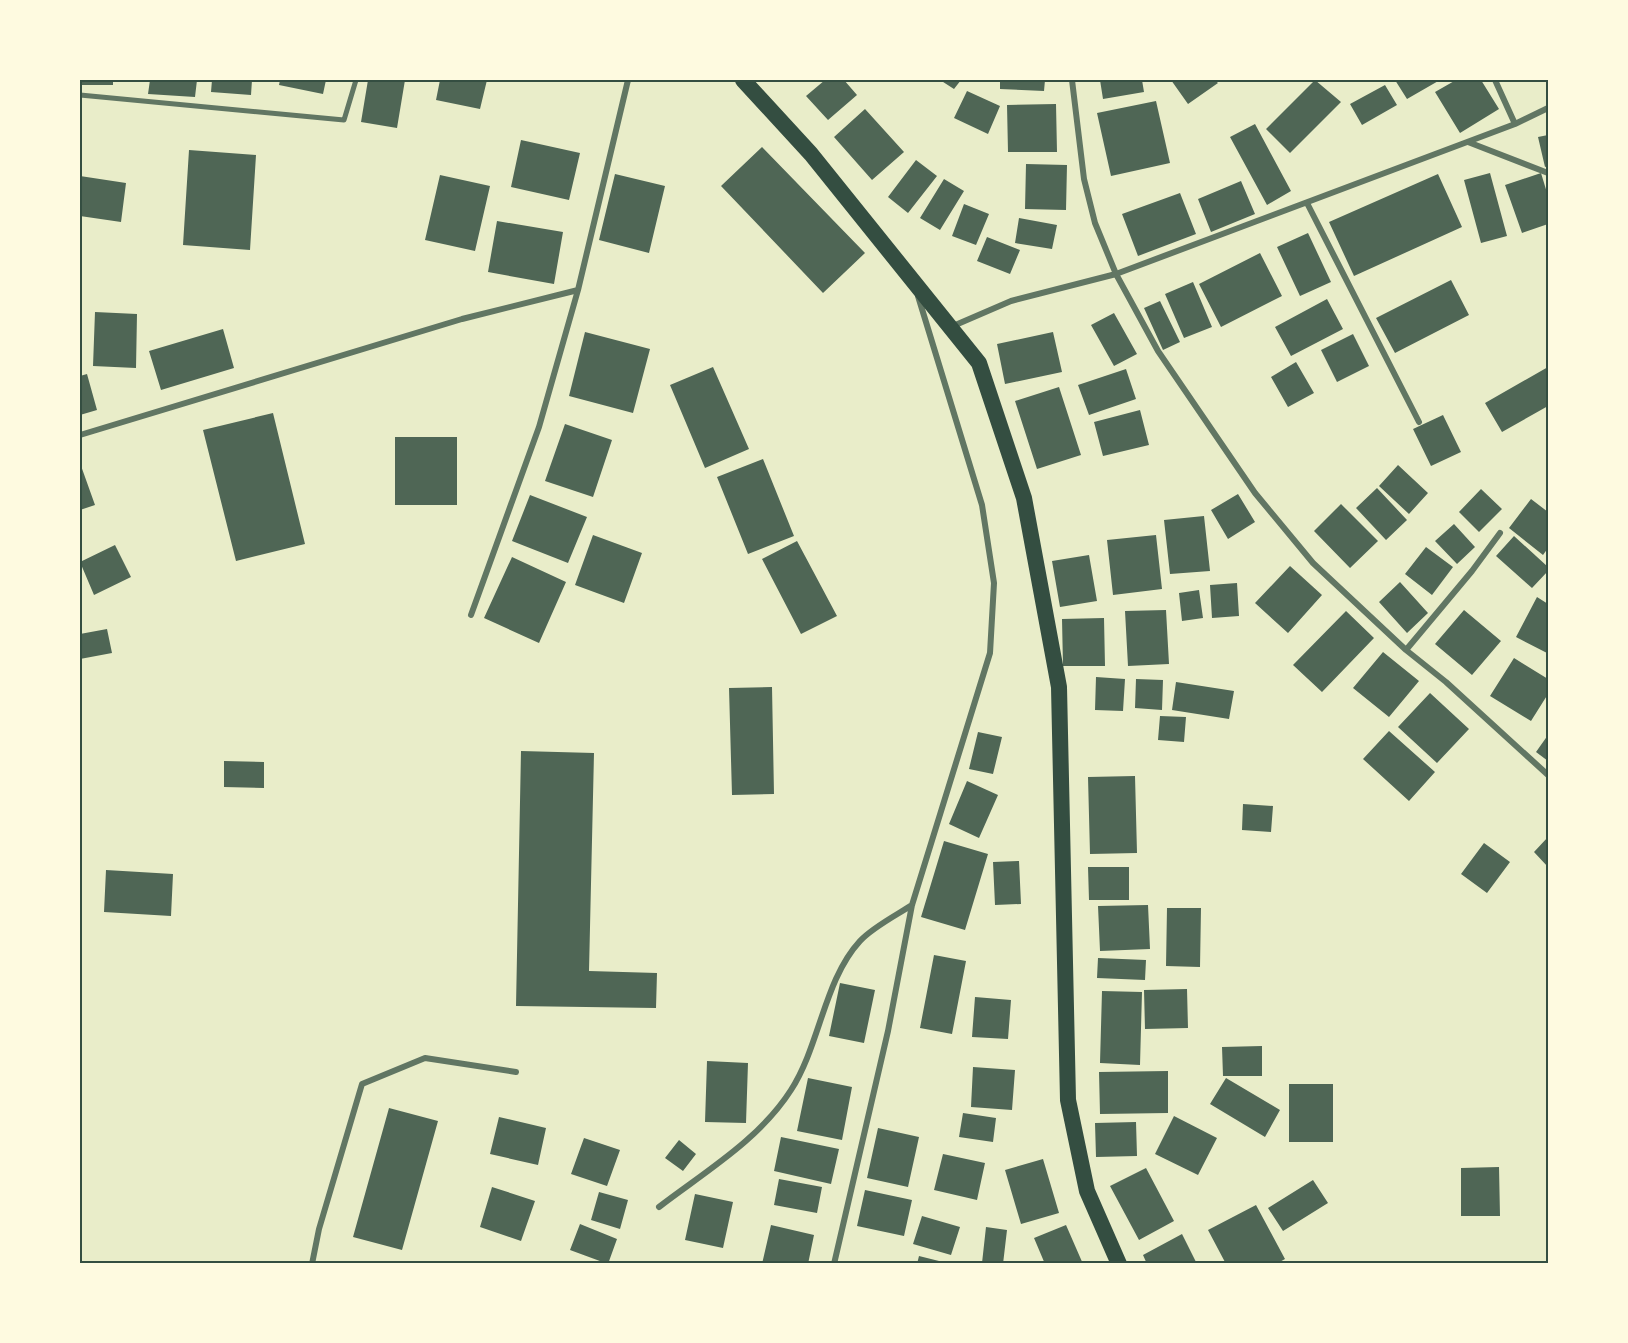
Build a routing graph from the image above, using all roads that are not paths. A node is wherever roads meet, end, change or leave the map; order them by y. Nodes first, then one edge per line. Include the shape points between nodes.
1 (356, 80) edge
2 (628, 80) edge
3 (743, 80) edge
4 (1072, 80) edge
5 (1495, 80) edge
6 (80, 95) edge
7 (1548, 108) edge
8 (1515, 124) junction
9 (1468, 142) junction
10 (1548, 173) edge
11 (1307, 203) junction
12 (1116, 274) junction
13 (915, 287) junction
14 (578, 290) junction
15 (949, 327) junction
16 (1419, 422) dead end
17 (80, 435) edge
18 (1500, 533) dead end
19 (471, 615) dead end
20 (1406, 650) junction
21 (1548, 775) edge
22 (912, 904) junction
23 (516, 1072) dead end
24 (659, 1207) dead end
25 (312, 1263) edge
26 (834, 1263) edge
27 (1119, 1263) edge

1 - 6 street via 344,120
2 - 14 street
3 - 13 highway via 811,154
4 - 12 street via 1084,179 1095,223
5 - 8 street
7 - 8 street
8 - 9 street
9 - 10 street
9 - 11 street
11 - 12 street
11 - 16 street
12 - 15 street via 1011,301
12 - 20 street via 1158,351 1254,493 1313,563
13 - 15 highway
13 - 22 street via 981,505 994,583 990,653
14 - 17 street via 462,319
14 - 19 street via 539,427
15 - 27 highway via 979,363 1024,498 1059,687 1068,1100 1087,1191
18 - 20 street
20 - 21 street
22 - 24 street via 860,940 848,957 796,1080 759,1131
22 - 26 street via 888,1031
23 - 25 street via 425,1058 362,1084

